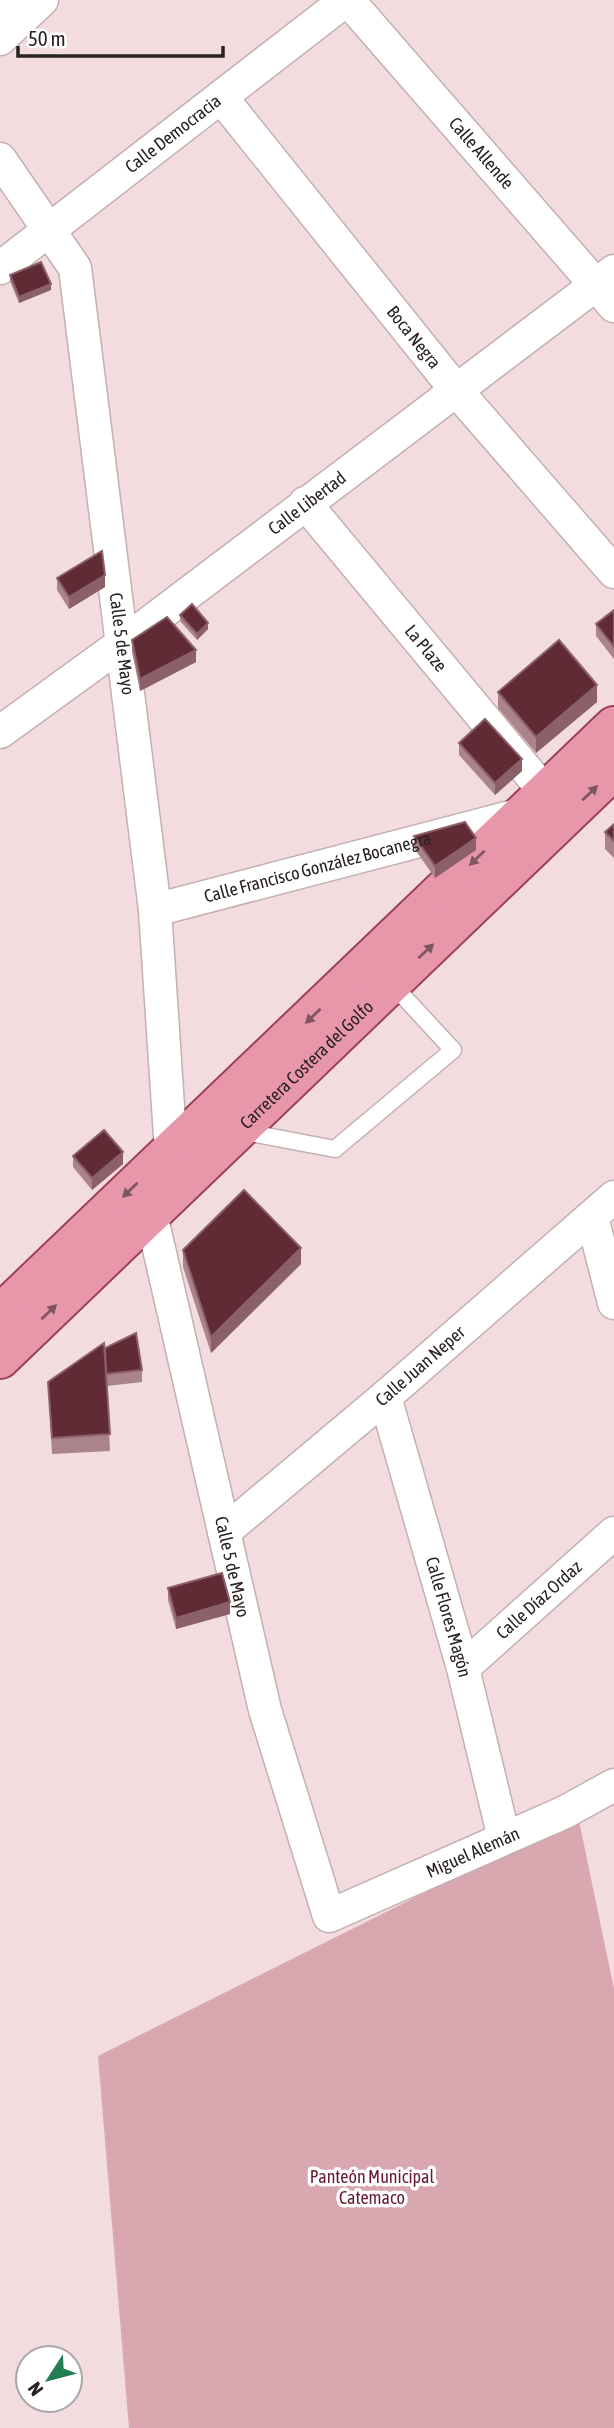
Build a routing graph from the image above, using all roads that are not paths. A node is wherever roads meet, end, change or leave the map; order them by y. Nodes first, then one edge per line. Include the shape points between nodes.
1 (5, 0) edge
2 (42, 0) edge
3 (347, 0) edge
4 (0, 5) edge
5 (0, 39) edge
6 (221, 97) junction
7 (0, 159) edge
8 (49, 230) junction
9 (0, 268) edge
10 (608, 287) edge
11 (456, 390) junction
12 (306, 503) junction
13 (614, 572) edge
14 (121, 645) junction
15 (614, 726) edge
16 (0, 732) edge
17 (614, 770) edge
18 (534, 803) junction
19 (155, 910) junction
20 (382, 970) junction
21 (225, 1120) junction
22 (170, 1151) junction
23 (603, 1207) edge
24 (150, 1214) junction
25 (614, 1303) edge
26 (0, 1314) edge
27 (0, 1359) edge
28 (386, 1397) junction
29 (224, 1532) junction
30 (614, 1532) edge
31 (463, 1668) junction
32 (614, 1785) edge
33 (504, 1838) junction
34 (328, 1916) joint

1 - 4 street
2 - 5 street
3 - 6 street, Calle Democracia
3 - 10 street, Calle Allende
6 - 8 street, Calle Democracia
6 - 11 street, Boca Negra
7 - 8 street, Calle 5 de Mayo
8 - 9 street, Calle Democracia
8 - 14 street, Calle 5 de Mayo via 75,268
10 - 11 street, Calle Libertad
11 - 12 street, Calle Libertad
11 - 13 street, Boca Negra
12 - 14 street, Calle Libertad
12 - 18 street, La Plaze
14 - 16 street, Calle Libertad
14 - 19 street, Calle 5 de Mayo
15 - 18 main road, Carretera Costera del Golfo
20 -> 17 main road, Carretera Costera del Golfo
18 - 19 street, Calle Francisco González Bocanegra
18 -> 20 main road, Carretera Costera del Golfo
19 - 22 street, Calle 5 de Mayo
20 - 21 main road, Carretera Costera del Golfo
20 - 21 lane via 453,1050 335,1149
21 - 22 main road, Carretera Costera del Golfo
21 - 24 main road, Carretera Costera del Golfo
22 -> 26 main road, Carretera Costera del Golfo
23 - 25 street
23 - 28 street, Calle Juan Neper
27 -> 24 main road, Carretera Costera del Golfo
24 - 29 street, Calle 5 de Mayo
28 - 29 street, Calle Juan Neper
28 - 31 street, Calle Flores Magón
29 - 34 street, Calle 5 de Mayo via 265,1710
30 - 31 street, Calle Díaz Ordaz
31 - 33 street, Calle Flores Magón
32 - 33 street, Miguel Alemán
33 - 34 street, Miguel Alemán

